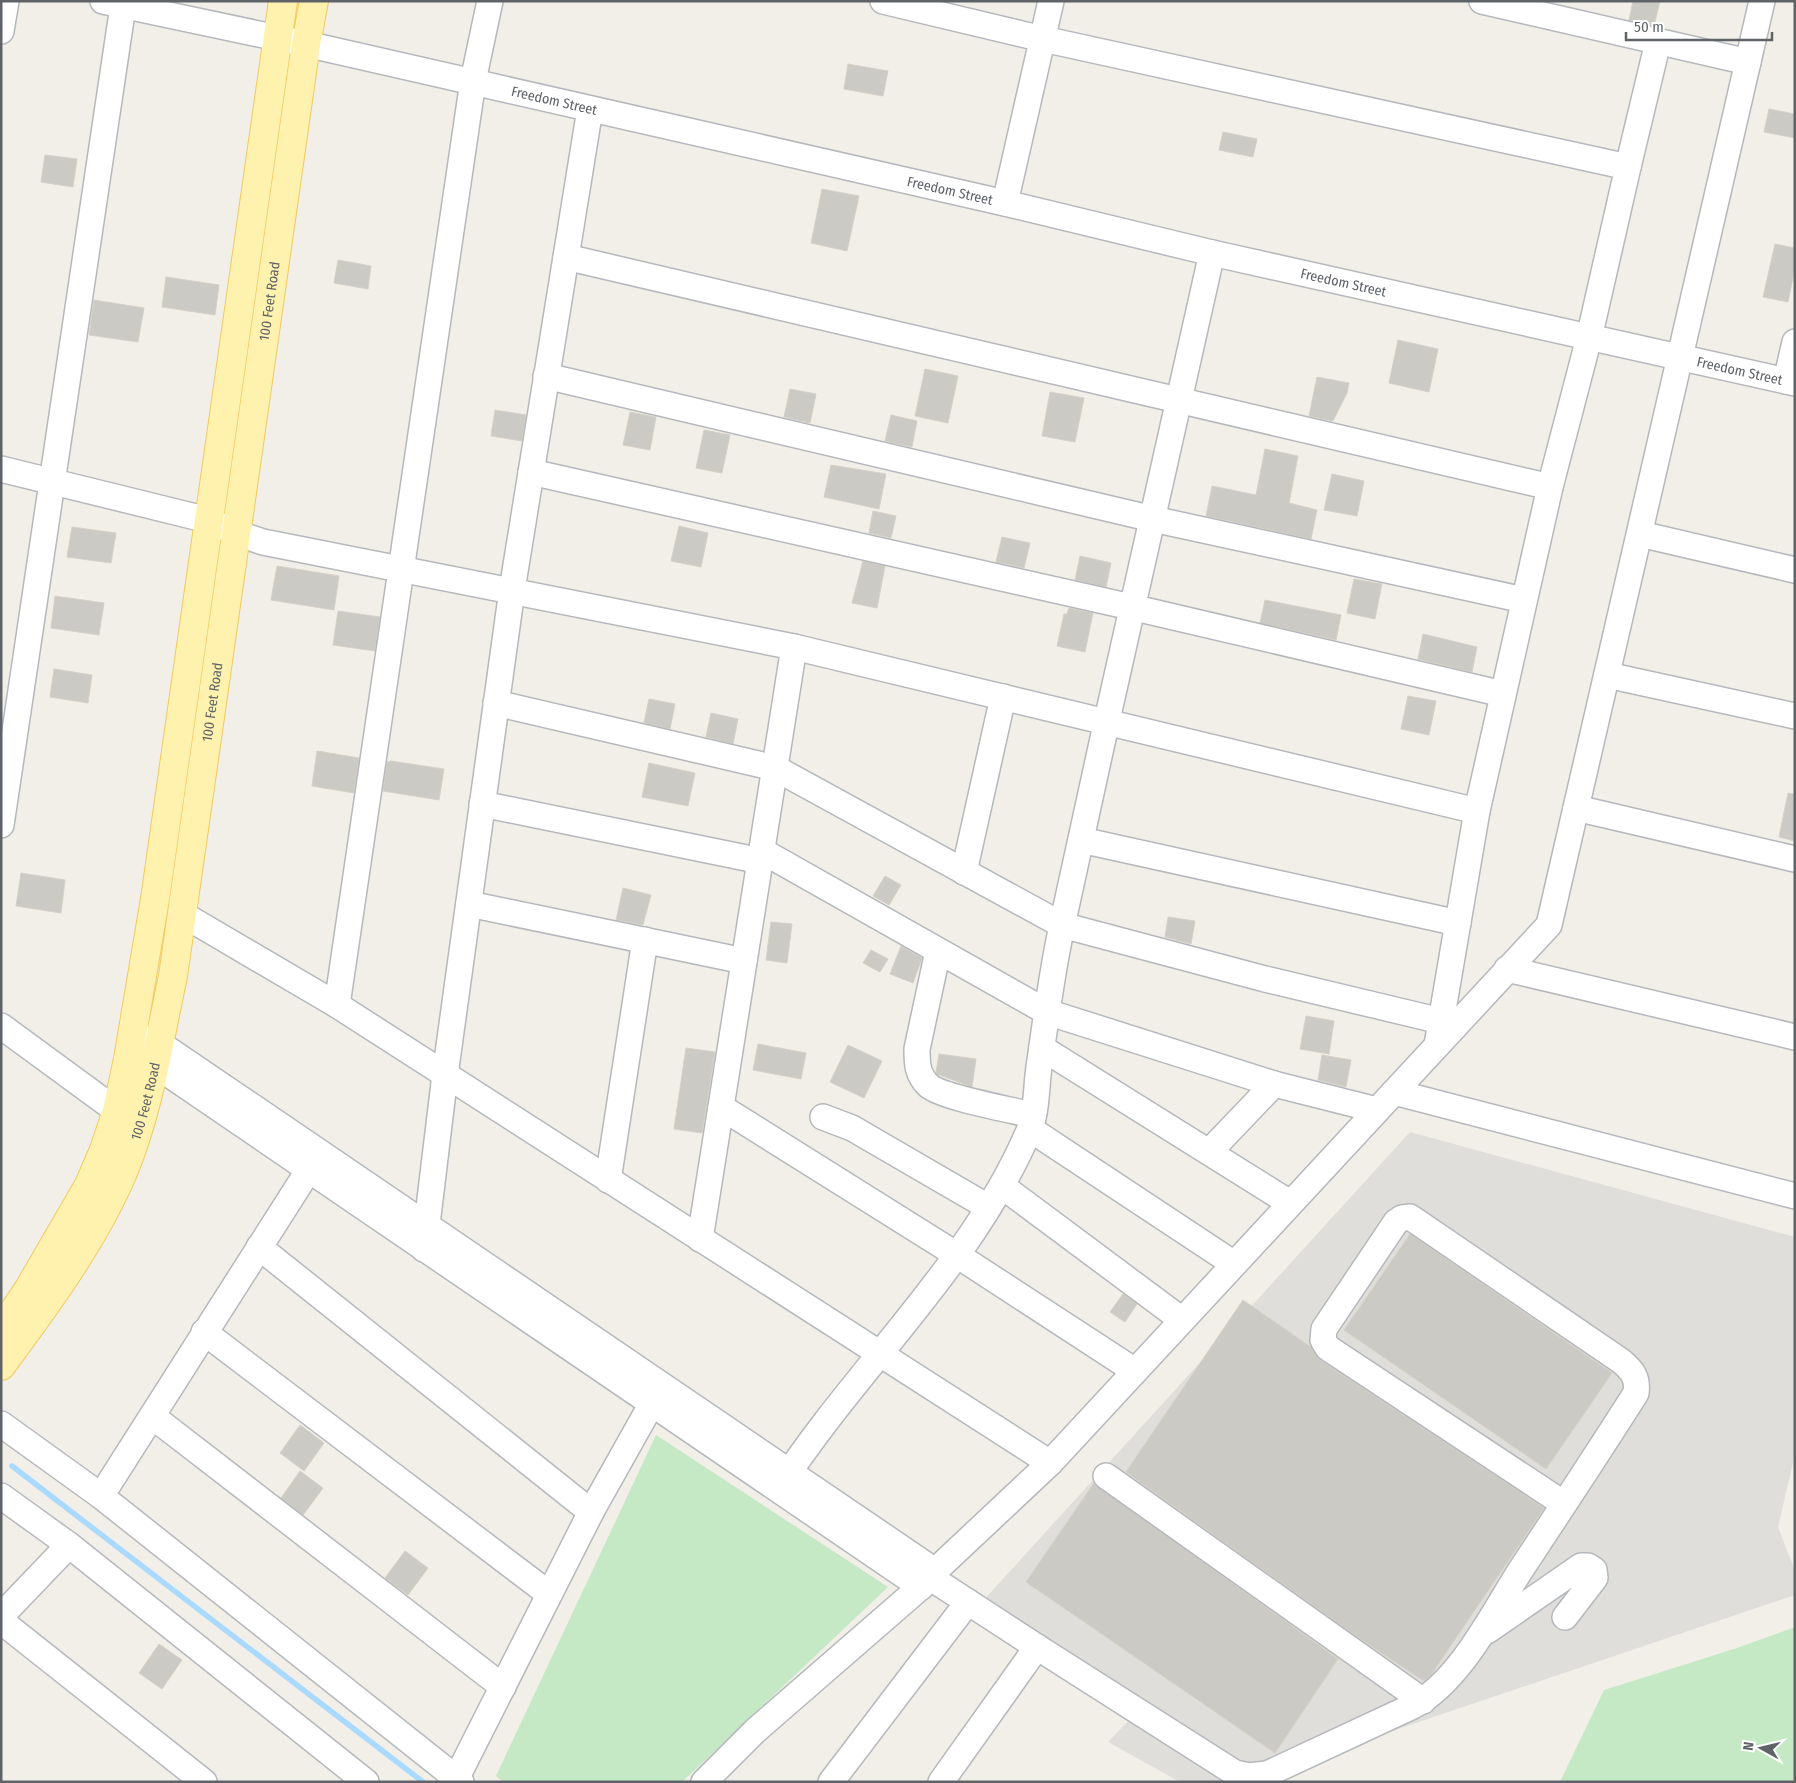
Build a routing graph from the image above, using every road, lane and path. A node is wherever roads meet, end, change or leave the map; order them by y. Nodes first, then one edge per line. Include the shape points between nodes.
1 (6, 1) edge
2 (283, 1) edge
3 (314, 1) edge
4 (490, 1) edge
5 (1051, 1) edge
6 (1482, 1) edge
7 (1762, 1) edge
8 (888, 2) edge
9 (113, 4) edge
10 (1, 31) edge
11 (276, 37) junction
12 (1042, 39) junction
13 (1658, 42) junction
14 (306, 44) junction
15 (1748, 62) junction
16 (473, 81) junction
17 (590, 109) junction
18 (1628, 167) junction
19 (1005, 202) junction
20 (1212, 253) junction
21 (566, 257) junction
22 (1589, 338) junction
23 (1795, 342) edge
24 (1681, 359) junction
25 (546, 376) junction
26 (1790, 382) edge
27 (1179, 399) junction
28 (1, 469) edge
29 (531, 472) junction
30 (51, 482) junction
31 (1550, 487) junction
32 (1153, 519) junction
33 (208, 520) junction
34 (236, 534) junction
35 (1640, 534) junction
36 (402, 568) junction
37 (1795, 570) edge
38 (512, 590) junction
39 (1524, 600) junction
40 (1131, 607) junction
41 (794, 647) junction
42 (1607, 675) junction
43 (1503, 694) junction
44 (1003, 697) junction
45 (496, 703) junction
46 (1795, 716) edge
47 (1108, 722) junction
48 (775, 768) junction
49 (482, 804) junction
50 (1576, 808) junction
51 (1477, 811) junction
52 (1, 825) edge
53 (1081, 840) junction
54 (762, 856) junction
55 (1795, 859) edge
56 (964, 872) junction
57 (469, 904) junction
58 (182, 914) junction
59 (1458, 923) junction
60 (1062, 926) junction
61 (645, 940) junction
62 (938, 951) junction
63 (744, 961) junction
64 (1507, 969) junction
65 (337, 1006) junction
66 (1047, 1012) junction
67 (1441, 1021) junction
68 (1, 1026) edge
69 (1795, 1038) edge
70 (130, 1044) junction
71 (1437, 1045) junction
72 (1042, 1048) junction
73 (156, 1054) junction
74 (445, 1075) junction
75 (1274, 1084) junction
76 (1394, 1092) junction
77 (721, 1107) junction
78 (116, 1110) junction
79 (1377, 1110) junction
80 (823, 1117) dead end
81 (1031, 1122) junction
82 (1209, 1152) junction
83 (315, 1161) junction
84 (608, 1180) junction
85 (1002, 1186) junction
86 (1795, 1196) edge
87 (1290, 1204) junction
88 (988, 1208) junction
89 (426, 1237) junction
90 (700, 1239) junction
91 (258, 1247) junction
92 (957, 1255) junction
93 (1234, 1264) junction
94 (1182, 1320) junction
95 (1, 1330) edge
96 (204, 1332) junction
97 (879, 1354) junction
98 (1, 1366) edge
99 (1135, 1371) junction
100 (657, 1394) junction
101 (152, 1416) junction
102 (1, 1424) edge
103 (1050, 1463) junction
104 (1106, 1476) dead end
105 (784, 1481) junction
106 (1, 1496) edge
107 (101, 1496) junction
108 (1564, 1504) junction
109 (591, 1512) junction
110 (69, 1545) junction
111 (929, 1579) junction
112 (550, 1594) junction
113 (968, 1602) junction
114 (1, 1616) edge
115 (1564, 1617) dead end
116 (1, 1621) edge
117 (1477, 1638) junction
118 (1037, 1647) junction
119 (503, 1687) junction
120 (1424, 1701) junction
121 (459, 1780) edge
122 (204, 1782) edge
123 (366, 1782) edge
124 (704, 1782) edge
125 (831, 1782) edge
126 (941, 1782) edge

1 - 10 street
2 - 11 main road, 100 Feet Road
3 - 14 main road, 100 Feet Road
4 - 16 street
5 - 12 street
6 - 13 street
7 - 15 street
8 - 12 street
9 - 11 street, Freedom Street
9 - 30 street
11 - 14 street, Freedom Street
11 - 33 main road, 100 Feet Road
12 - 18 street
12 - 19 street
13 - 15 street
13 - 18 street
14 - 16 street, Freedom Street
14 - 34 main road, 100 Feet Road
15 - 24 street
16 - 17 street, Freedom Street
16 - 36 street
17 - 19 street, Freedom Street
17 - 21 street
18 - 22 street
19 - 20 street, Freedom Street
20 - 22 street, Freedom Street
20 - 27 street
21 - 25 street
21 - 27 street
22 - 24 street, Freedom Street
22 - 31 street
23 - 26 street
24 - 26 street, Freedom Street
24 - 35 street
25 - 29 street
25 - 32 street
27 - 31 street
27 - 32 street
28 - 30 street
29 - 38 street
29 - 40 street
30 - 33 street
30 - 52 street
31 - 39 street
32 - 39 street
32 - 40 street
33 - 34 street
33 - 70 main road, 100 Feet Road via 155,899
34 - 36 street
34 - 58 main road, 100 Feet Road
35 - 37 street
35 - 42 street
36 - 38 street
36 - 65 street
38 - 41 street
38 - 45 street
39 - 43 street
40 - 43 street
40 - 47 street
41 - 44 street
41 - 48 street
42 - 46 street
42 - 50 street
43 - 51 street
44 - 47 street
44 - 56 street
45 - 48 street
45 - 49 street
47 - 51 street
47 - 53 street
48 - 54 street
48 - 56 street
49 - 54 street
49 - 57 street
50 - 55 street
50 - 64 street via 1549,925
51 - 59 street
53 - 59 street
53 - 60 street
54 - 62 street
54 - 63 street
56 - 60 street
57 - 61 street
57 - 74 street
58 - 65 street
58 - 73 main road, 100 Feet Road
59 - 67 street
60 - 66 street
60 - 67 street
61 - 63 street
61 - 84 street
62 - 66 street
62 - 81 street via 917,1049 917,1065 922,1078 938,1091
63 - 77 street
64 - 69 street
64 - 71 street
65 - 74 street
66 - 72 street
66 - 75 street
67 - 71 street
68 - 78 street
70 - 73 street
70 - 78 main road, 100 Feet Road
71 - 76 street
72 - 81 street
72 - 82 street
73 - 83 street
73 - 98 main road, 100 Feet Road via 141,1122 123,1171 96,1224 44,1307
74 - 84 street
74 - 89 street
75 - 79 street
75 - 82 street
76 - 79 street
76 - 86 street
77 - 90 street
77 - 92 street
78 - 95 main road, 100 Feet Road via 89,1184
79 - 87 street
80 - 88 street via 852,1128
81 - 85 street
81 - 93 street
82 - 87 street
83 - 89 street
83 - 91 street
84 - 90 street
85 - 88 street
85 - 94 street
87 - 93 street
88 - 92 street
89 - 100 street
90 - 97 street
91 - 96 street
91 - 109 street
92 - 97 street
92 - 99 street
93 - 94 street
94 - 99 street
96 - 101 street
96 - 112 street
97 - 103 street
97 - 105 street
99 - 103 street
100 - 105 street
100 - 109 street
101 - 107 street
101 - 119 street
102 - 107 street
103 - 111 street
104 - 120 street
105 - 111 street
106 - 110 street
107 - 121 street
108 - 108 street via 1636,1393 1637,1382 1632,1370 1410,1217 1402,1218 1396,1222 1324,1329 1323,1340 1328,1348
108 - 117 street
109 - 112 street
110 - 114 street
110 - 123 street
111 - 113 street
111 - 124 street via 755,1730
112 - 119 street
113 - 118 street
113 - 125 street
115 - 117 street via 1595,1578 1594,1570 1588,1566 1581,1566
116 - 122 street
117 - 120 street via 1442,1686
118 - 120 street via 1235,1773 1249,1776 1267,1774
118 - 126 street
119 - 121 street

